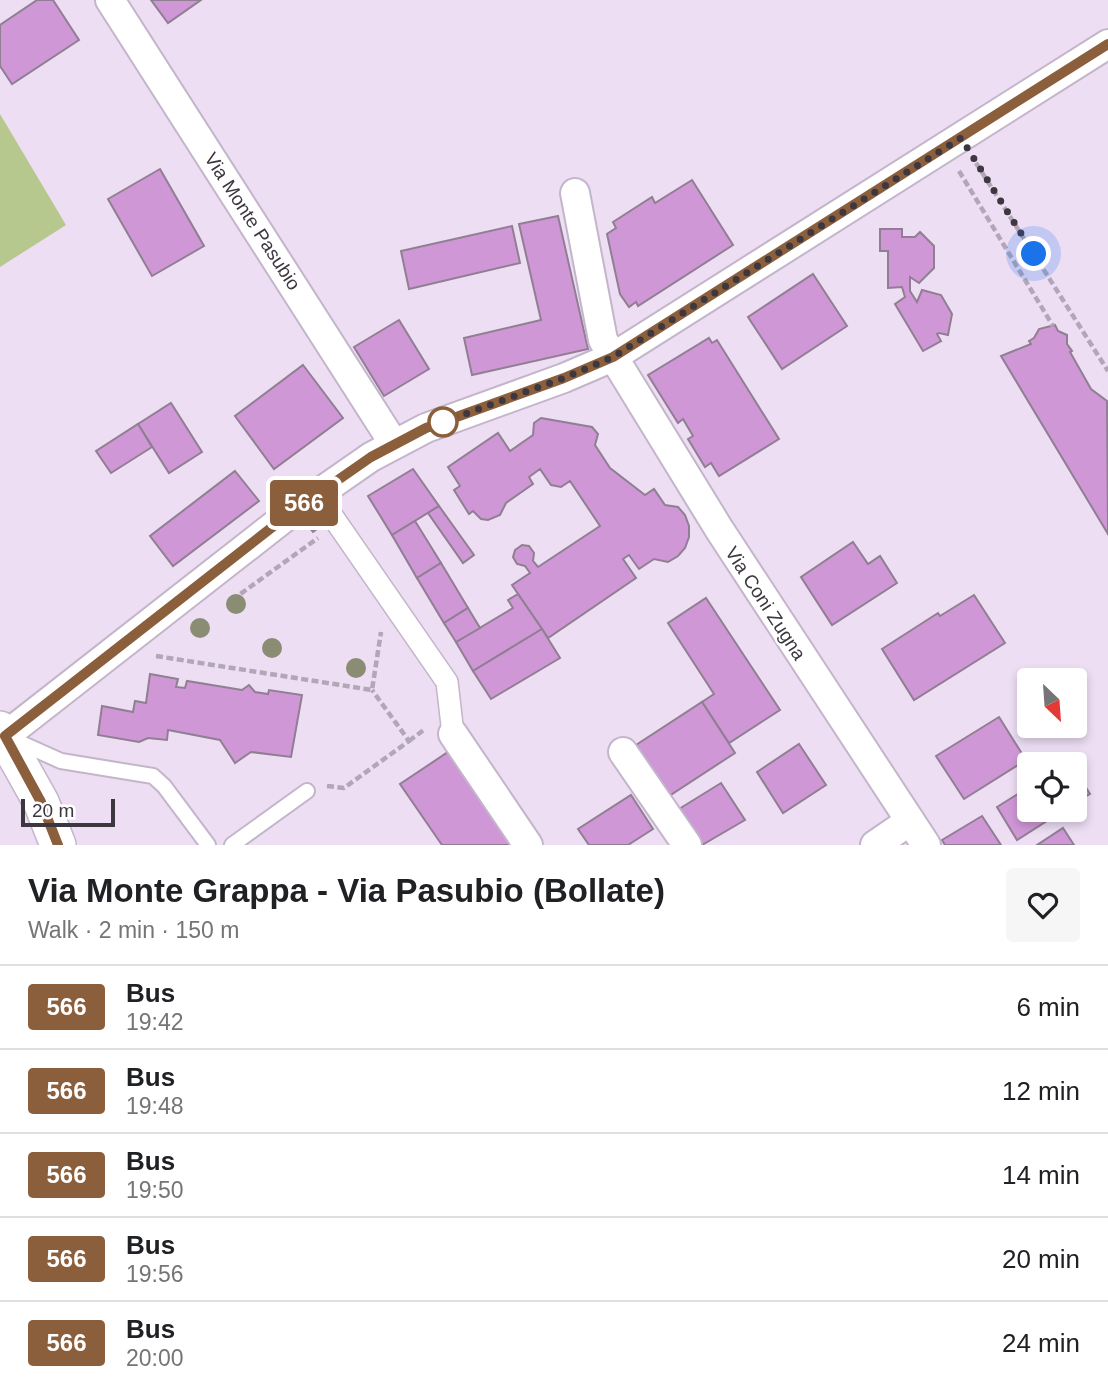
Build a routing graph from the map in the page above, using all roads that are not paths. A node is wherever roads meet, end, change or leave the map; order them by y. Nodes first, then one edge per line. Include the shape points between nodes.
1 (110, 0) edge
2 (1108, 44) edge
3 (575, 193) dead end
4 (613, 357) junction
5 (394, 444) junction
6 (317, 494) junction
7 (2, 733) edge
8 (453, 734) joint
9 (623, 752) dead end
10 (307, 791) road end
11 (910, 821) junction
12 (58, 845) edge
13 (208, 845) edge
14 (232, 845) edge
15 (528, 845) edge
16 (687, 845) edge
17 (875, 845) edge
18 (926, 845) edge

1 - 5 street, Via Monte Pasubio
2 - 4 street
3 - 4 street, Via Coni Zugna via 603,340
4 - 5 street
4 - 11 street, Via Coni Zugna
5 - 6 street
6 - 7 street
6 - 8 street via 447,682
7 - 12 street via 41,802
7 - 13 lane via 61,761 153,776
8 - 15 street
9 - 16 street
10 - 14 lane
11 - 17 street
11 - 18 street, Via Coni Zugna

